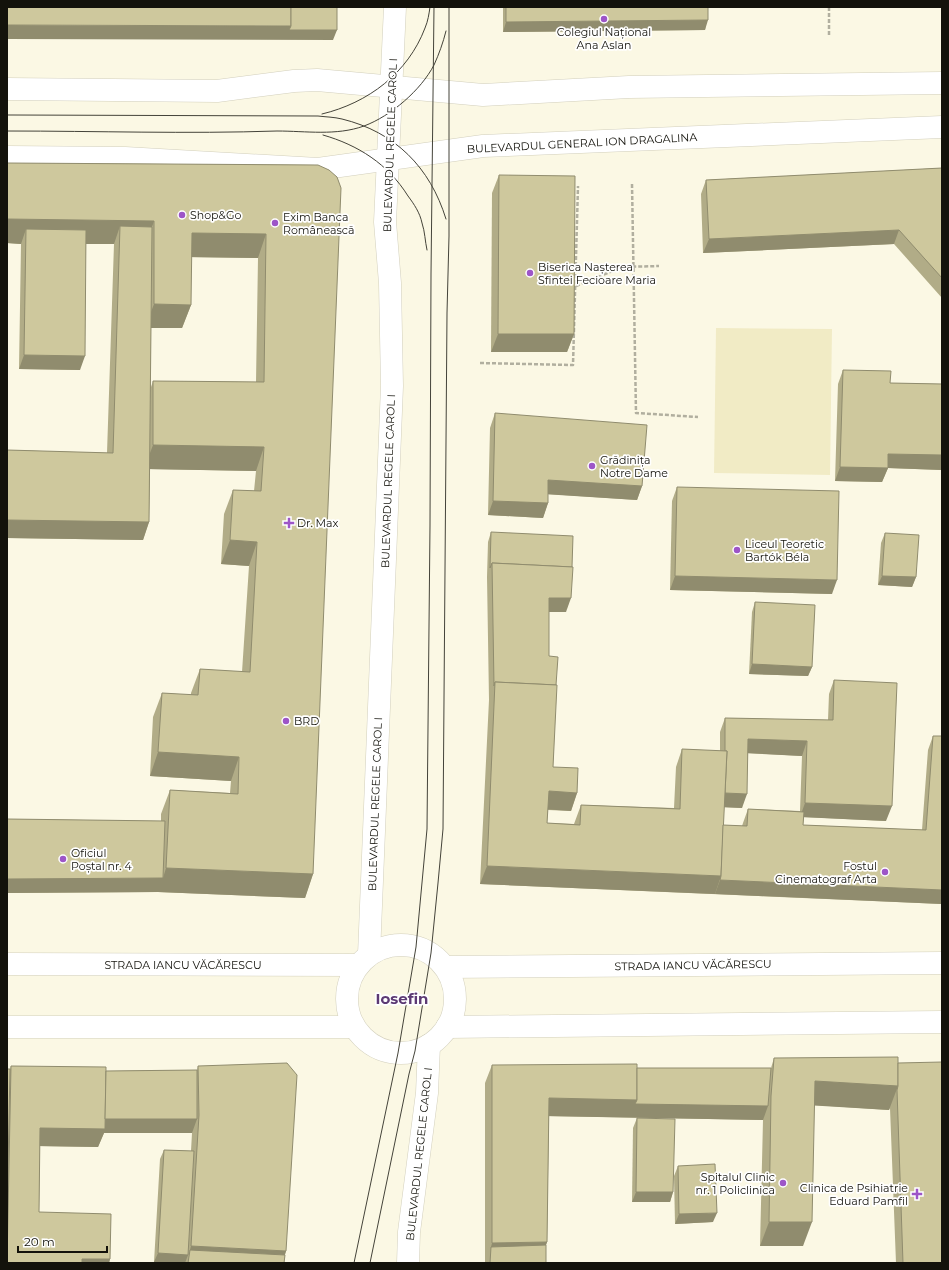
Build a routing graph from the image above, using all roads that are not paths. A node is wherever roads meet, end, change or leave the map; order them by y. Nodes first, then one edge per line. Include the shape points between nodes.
1 (395, 7) edge
2 (942, 83) edge
3 (392, 87) junction
4 (7, 89) edge
5 (942, 128) edge
6 (7, 157) edge
7 (388, 159) junction
8 (364, 960) junction
9 (942, 963) edge
10 (7, 964) edge
11 (444, 967) junction
12 (942, 1022) edge
13 (354, 1026) junction
14 (447, 1027) junction
15 (7, 1028) edge
16 (430, 1045) junction
17 (408, 1263) edge

1 - 3 street, BULEVARDUL REGELE CAROL I
2 - 3 street via 630,87 483,95
3 - 4 street via 317,80 218,91
3 - 7 street, BULEVARDUL REGELE CAROL I
5 - 7 street, BULEVARDUL GENERAL ION DRAGALINA via 483,146
6 - 7 street, BULEVARDUL GENERAL ION DRAGALINA via 125,158 318,169
7 - 8 street, BULEVARDUL REGELE CAROL I via 385,222 390,283 392,386
8 - 10 street, STRADA IANCU VĂCĂRESCU
8 - 11 street via 384,947 400,945 416,947 431,953
8 - 13 street via 350,979 347,995 348,1012
9 - 11 street, STRADA IANCU VĂCĂRESCU
11 - 14 street via 452,981 455,996 453,1012
12 - 14 street
13 - 15 street
13 - 16 street via 372,1046 385,1051 415,1052
14 - 16 street
16 - 17 street, BULEVARDUL REGELE CAROL I via 427,1093 409,1232

